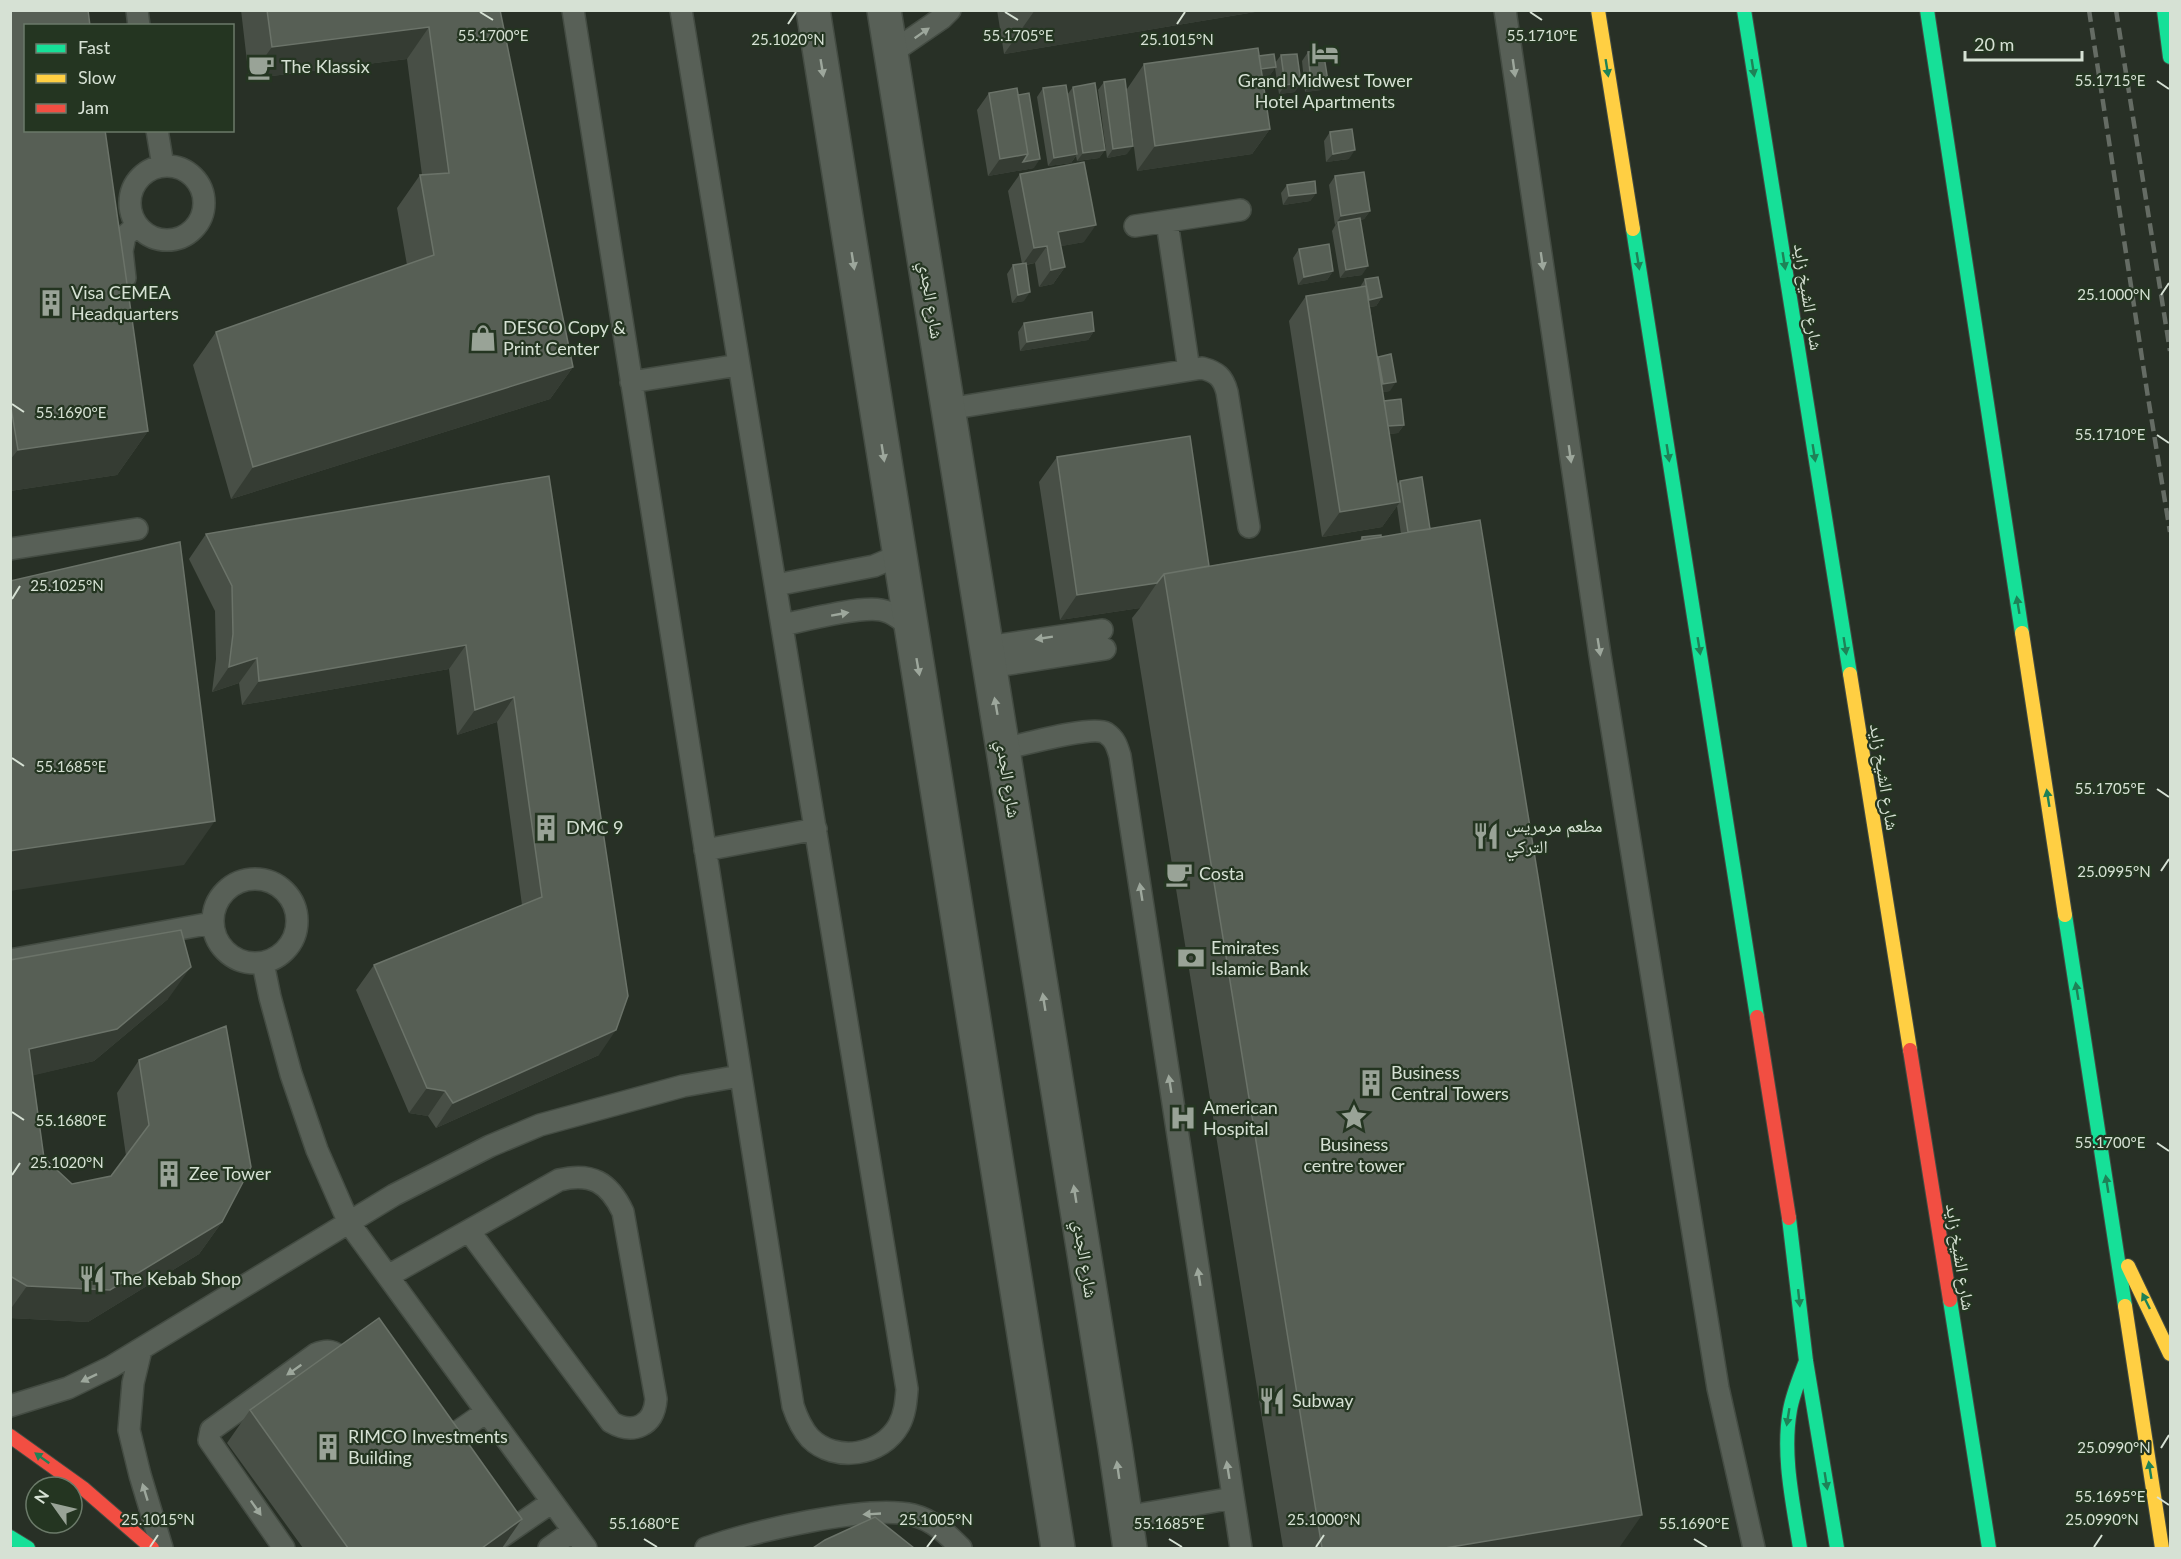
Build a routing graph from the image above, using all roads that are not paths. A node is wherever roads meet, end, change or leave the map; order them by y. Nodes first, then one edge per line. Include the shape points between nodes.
1 (573, 10) edge
2 (681, 10) edge
3 (813, 10) edge
4 (884, 10) edge
5 (950, 10) edge
6 (1505, 10) edge
7 (1598, 10) edge
8 (1744, 10) edge
9 (1927, 10) edge
10 (2164, 10) edge
11 (891, 53) junction
12 (2170, 57) edge
13 (157, 132) edge
14 (163, 166) junction
15 (1240, 210) dead end
16 (1167, 222) junction
17 (137, 225) junction
18 (1135, 226) dead end
19 (128, 298) edge
20 (740, 365) junction
21 (1190, 370) junction
22 (632, 382) junction
23 (948, 409) junction
24 (1249, 528) dead end
25 (137, 529) dead end
26 (10, 549) edge
27 (900, 555) junction
28 (776, 585) junction
29 (783, 625) junction
30 (912, 629) junction
31 (1103, 639) dead end
32 (988, 657) junction
33 (1003, 749) junction
34 (816, 829) junction
35 (705, 850) junction
36 (212, 922) junction
37 (10, 960) edge
38 (263, 963) junction
39 (741, 1076) junction
40 (349, 1223) junction
41 (469, 1231) junction
42 (2115, 1242) junction
43 (388, 1276) junction
44 (141, 1350) junction
45 (2170, 1354) edge
46 (343, 1359) edge
47 (1806, 1361) junction
48 (10, 1406) edge
49 (486, 1412) junction
50 (10, 1436) edge
51 (429, 1451) edge
52 (1233, 1498) junction
53 (552, 1502) junction
54 (573, 1531) junction
55 (1127, 1533) edge
56 (10, 1537) edge
57 (494, 1542) edge
58 (28, 1548) edge
59 (152, 1548) edge
60 (162, 1548) edge
61 (284, 1548) edge
62 (549, 1548) edge
63 (586, 1548) edge
64 (706, 1548) edge
65 (961, 1548) edge
66 (1058, 1548) edge
67 (1241, 1548) edge
68 (1754, 1548) edge
69 (1800, 1548) edge
70 (1837, 1548) edge
71 (1989, 1548) edge
72 (2162, 1548) edge

1 - 22 lane
2 - 20 lane
3 -> 27 street
4 - 11 street, شارع الجدي
11 -> 5 lane
6 -> 68 lane via 1600,655 1718,1388
7 -> 47 main road via 1792,1240
8 -> 71 main road, شارع الشيخ زايد
42 -> 9 main road
10 - 12 main road
11 - 23 street, شارع الجدي
13 - 14 lane
14 - 17 lane via 140,177 133,188 130,207
14 - 17 lane via 176,166 197,180 203,192 201,218 194,229 171,240 146,234
15 - 16 lane
16 - 18 lane
16 - 21 lane
17 - 19 lane via 125,236 122,251
20 - 22 lane
20 - 28 lane
21 - 23 lane
21 - 24 lane via 1214,371 1224,380
22 - 35 lane
23 - 32 street, شارع الجدي
25 - 26 lane
27 - 28 lane via 874,566
27 - 30 street
28 - 29 lane
29 -> 30 lane via 874,609 898,617
29 - 34 lane
30 -> 66 street
31 - 32 lane
33 -> 32 street, شارع الجدي
52 -> 33 lane via 1116,742 1104,732 1089,730
55 -> 33 street, شارع الجدي
34 - 35 lane
34 - 39 lane via 907,1389 906,1409 898,1427 885,1442 867,1451 848,1454 828,1450 812,1440 799,1424
35 - 39 lane
36 - 37 lane
36 - 38 lane via 222,950 248,963
36 - 38 lane via 221,894 246,879 260,878 287,892 297,919 295,934 277,957
38 - 40 lane via 291,1074 317,1150
39 - 40 lane via 682,1086 540,1125 442,1170
40 - 43 lane
40 - 44 lane
41 - 41 lane via 559,1180 575,1176 591,1178 616,1197 656,1399 650,1419 631,1429 611,1422
41 - 43 lane
45 -> 42 main road
72 -> 42 main road
43 - 49 lane
44 -> 48 lane via 68,1388
60 -> 44 lane via 129,1430 133,1383
46 -> 61 lane via 326,1350 316,1354 211,1430 209,1440
47 -> 69 main road via 1791,1401 1786,1443
47 -> 70 main road
49 - 51 lane
49 - 53 lane
59 -> 50 main road via 76,1482
52 - 55 lane
52 - 67 lane
53 - 54 lane
53 - 57 lane
54 - 62 lane
54 - 63 lane
56 - 58 main road
65 -> 64 lane via 948,1534 922,1518 882,1514 775,1529

